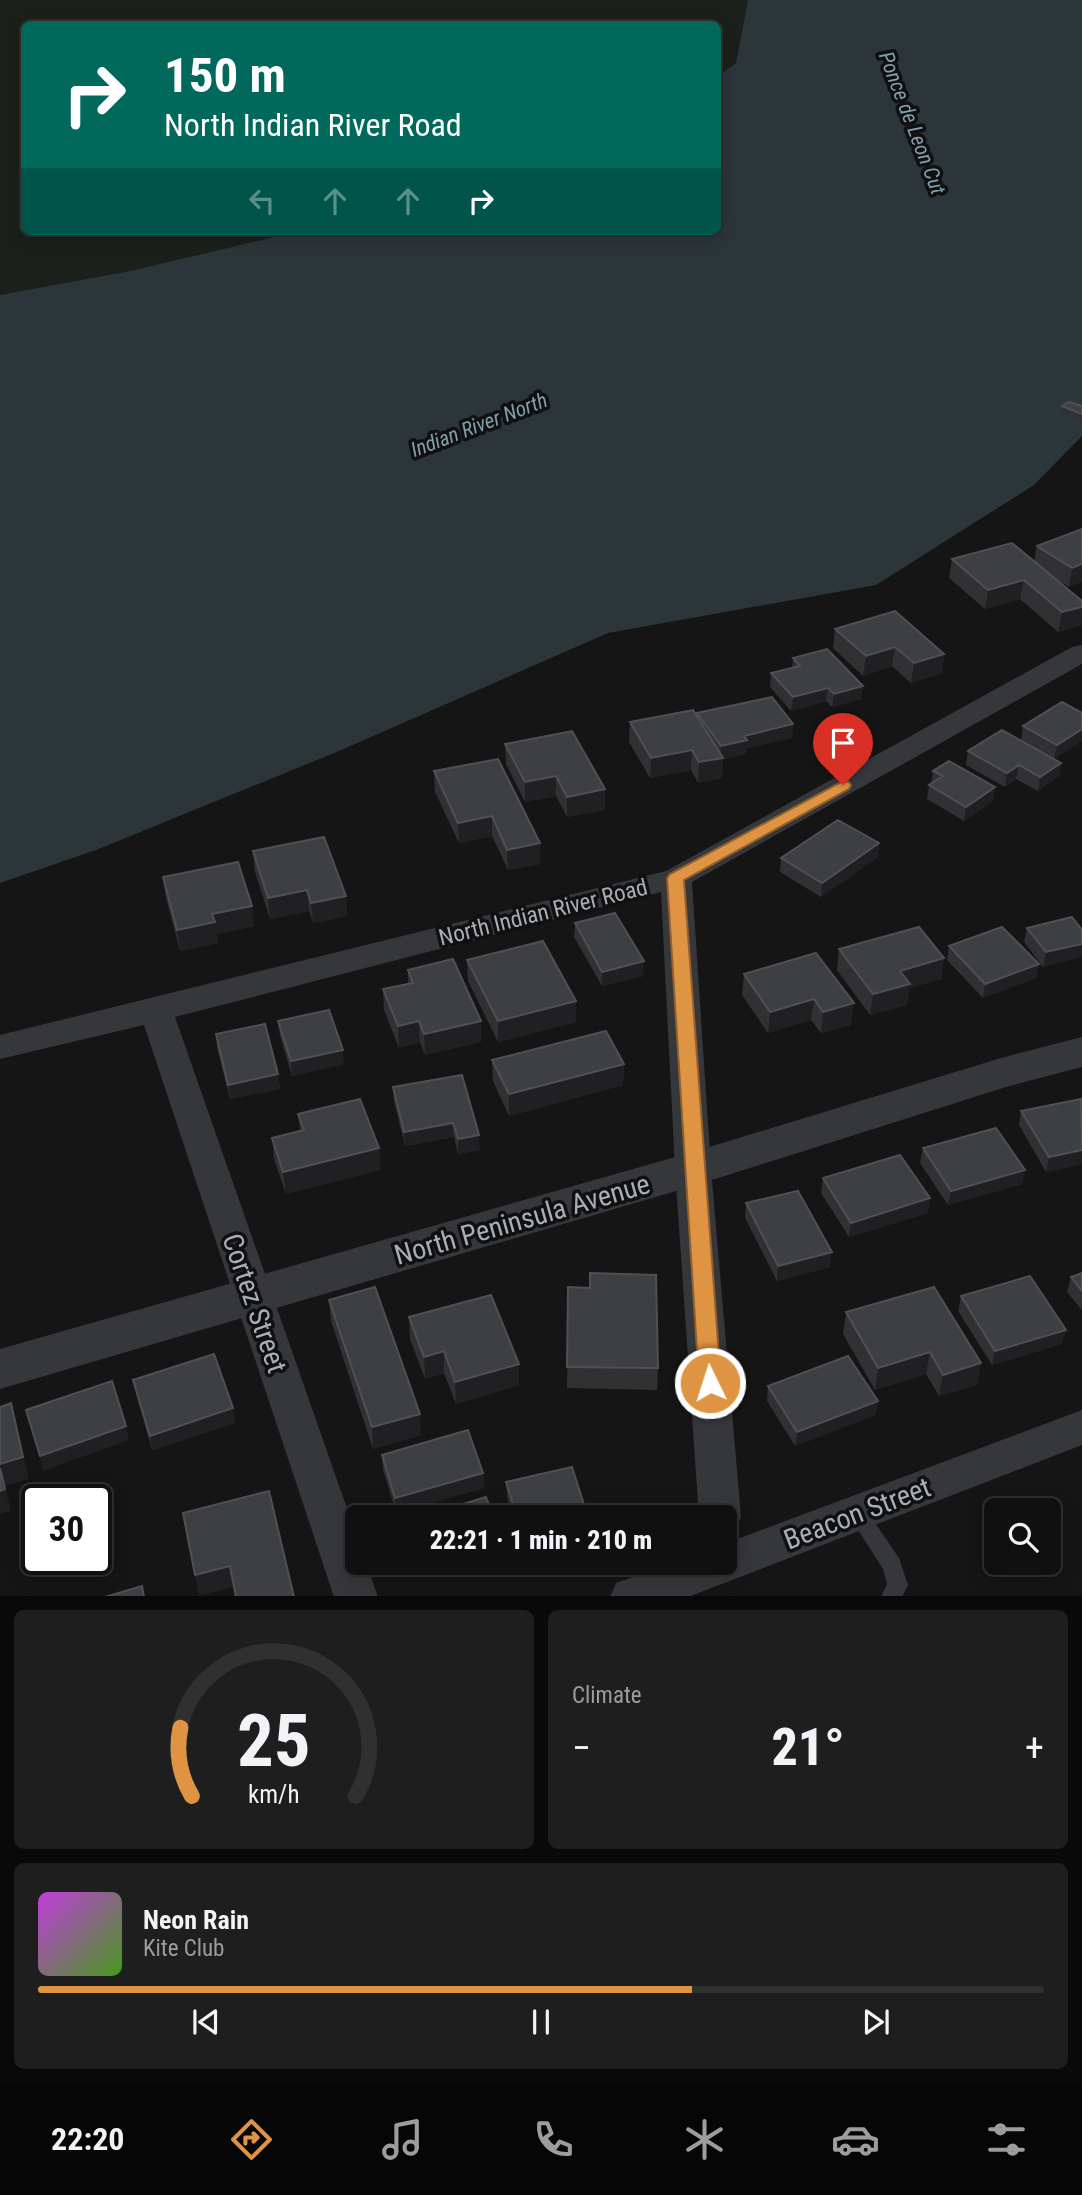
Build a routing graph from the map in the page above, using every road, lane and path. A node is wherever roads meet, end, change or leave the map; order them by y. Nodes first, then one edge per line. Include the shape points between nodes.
1 (1082, 653) edge
2 (676, 878) junction
3 (156, 1010) junction
4 (0, 1047) edge
5 (1082, 1052) edge
6 (693, 1169) junction
7 (253, 1297) junction
8 (0, 1368) edge
9 (1082, 1427) edge
10 (719, 1505) edge
11 (857, 1513) junction
12 (737, 1559) edge
13 (693, 1575) edge
14 (356, 1596) edge
15 (635, 1596) edge
16 (892, 1596) edge

1 - 2 street, North Indian River Road
2 - 3 street, North Indian River Road
2 - 6 street
3 - 4 street, North Indian River Road
3 - 7 street, Cortez Street
5 - 6 street, North Peninsula Avenue
6 - 7 street, North Peninsula Avenue
6 - 10 street
7 - 8 street, North Peninsula Avenue
7 - 14 street, Cortez Street
9 - 11 street, Beacon Street
11 - 12 street, Beacon Street
11 - 16 lane via 892,1564 898,1585
13 - 15 street, Beacon Street

